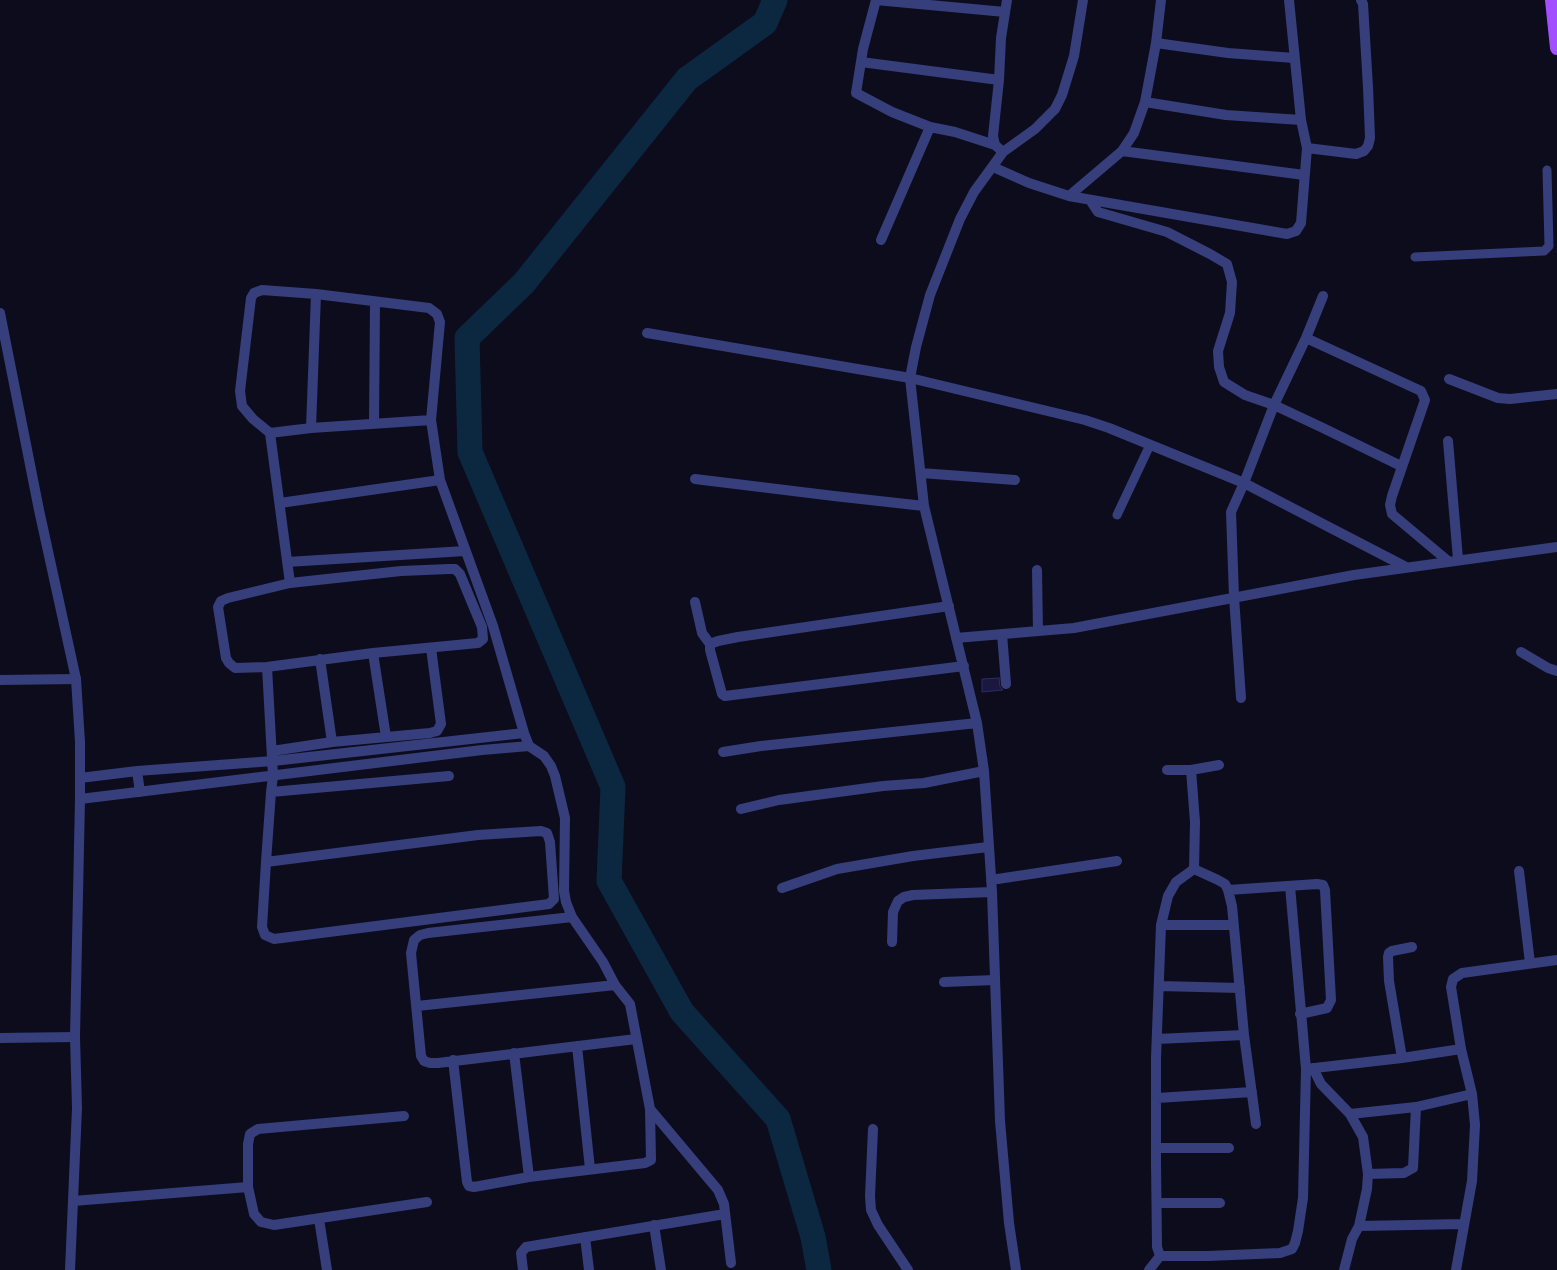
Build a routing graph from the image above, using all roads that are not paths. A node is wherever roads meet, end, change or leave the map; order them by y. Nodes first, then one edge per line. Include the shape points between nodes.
1 (876, 0) edge
2 (1007, 0) edge
3 (1083, 0) edge
4 (1160, 0) edge
5 (1288, 0) edge
6 (1361, 0) edge
7 (1552, 0) edge
8 (1005, 12) junction
9 (1156, 43) junction
10 (1557, 48) edge
11 (1294, 58) junction
12 (861, 62) junction
13 (999, 80) junction
14 (1146, 102) junction
15 (1301, 120) junction
16 (930, 127) junction
17 (1307, 148) junction
18 (999, 149) junction
19 (1122, 151) junction
20 (992, 167) junction
21 (1547, 170) dead end
22 (1304, 175) junction
23 (1069, 196) junction
24 (1090, 200) junction
25 (1554, 227) edge
26 (881, 240) dead end
27 (1415, 258) dead end
28 (316, 294) junction
29 (1323, 296) dead end
30 (375, 302) junction
31 (0, 313) edge
32 (1, 327) edge
33 (646, 333) dead end
34 (1306, 338) junction
35 (910, 378) junction
36 (1449, 379) dead end
37 (1557, 394) edge
38 (1274, 405) junction
39 (431, 420) junction
40 (374, 424) junction
41 (312, 428) junction
42 (270, 433) junction
43 (1448, 441) dead end
44 (1150, 445) junction
45 (1401, 466) junction
46 (921, 473) junction
47 (695, 478) dead end
48 (440, 480) junction
49 (1015, 480) dead end
50 (1244, 483) junction
51 (280, 502) junction
52 (924, 506) junction
53 (1117, 515) dead end
54 (1557, 547) edge
55 (465, 551) junction
56 (1453, 560) junction
57 (286, 562) junction
58 (1406, 567) junction
59 (1037, 570) dead end
60 (290, 584) junction
61 (1234, 597) junction
62 (696, 602) dead end
63 (949, 606) junction
64 (1038, 631) junction
65 (1002, 634) junction
66 (956, 638) junction
67 (710, 644) junction
68 (431, 648) junction
69 (1521, 652) dead end
70 (373, 653) junction
71 (320, 660) junction
72 (964, 666) junction
73 (267, 667) junction
74 (1557, 671) edge
75 (76, 679) junction
76 (0, 680) edge
77 (1006, 684) dead end
78 (1241, 698) dead end
79 (977, 723) junction
80 (524, 733) junction
81 (386, 737) junction
82 (332, 742) junction
83 (530, 746) junction
84 (723, 752) dead end
85 (272, 756) junction
86 (242, 764) junction
87 (1219, 766) dead end
88 (1167, 770) dead end
89 (1190, 770) junction
90 (137, 771) junction
91 (984, 771) junction
92 (273, 776) junction
93 (449, 776) dead end
94 (80, 778) junction
95 (243, 780) junction
96 (140, 792) junction
97 (271, 792) junction
98 (80, 799) junction
99 (741, 809) dead end
100 (988, 847) junction
101 (1117, 861) dead end
102 (266, 862) junction
103 (1194, 869) junction
104 (1519, 870) dead end
105 (991, 880) junction
106 (1290, 886) junction
107 (782, 888) dead end
108 (1228, 890) junction
109 (992, 892) junction
110 (572, 917) junction
111 (1161, 925) junction
112 (1232, 925) junction
113 (892, 942) dead end
114 (1412, 947) dead end
115 (1557, 960) edge
116 (1530, 963) junction
117 (995, 980) junction
118 (944, 982) dead end
119 (615, 986) junction
120 (1159, 986) junction
121 (1240, 988) junction
122 (417, 1006) junction
123 (1300, 1014) junction
124 (1244, 1035) junction
125 (75, 1036) junction
126 (0, 1038) edge
127 (636, 1039) junction
128 (1157, 1039) junction
129 (577, 1046) junction
130 (1461, 1049) junction
131 (514, 1053) junction
132 (1402, 1058) junction
133 (453, 1060) junction
134 (1310, 1068) junction
135 (1252, 1092) junction
136 (1472, 1094) junction
137 (1157, 1098) junction
138 (1416, 1107) junction
139 (650, 1109) junction
140 (1350, 1114) junction
141 (404, 1116) dead end
142 (1256, 1124) dead end
143 (873, 1129) dead end
144 (1156, 1148) junction
145 (1229, 1148) dead end
146 (590, 1169) junction
147 (1368, 1174) junction
148 (529, 1177) junction
149 (248, 1187) junction
150 (73, 1201) junction
151 (427, 1202) dead end
152 (1157, 1203) junction
153 (1220, 1203) dead end
154 (725, 1214) junction
155 (319, 1219) junction
156 (1464, 1224) junction
157 (654, 1225) junction
158 (1359, 1226) junction
159 (585, 1237) junction
160 (1160, 1256) junction
161 (731, 1263) dead end
162 (70, 1270) edge
163 (327, 1270) edge
164 (522, 1270) edge
165 (589, 1270) edge
166 (661, 1270) edge
167 (908, 1270) edge
168 (1016, 1270) edge
169 (1149, 1270) edge
170 (1344, 1270) edge
171 (1456, 1270) edge

1 - 8 street
1 - 12 street
2 - 8 street
3 - 18 street via 1074,56 1055,109 1035,129
4 - 9 street
5 - 11 street
6 - 17 street via 1368,87 1368,146 1356,154
7 - 10 main road
8 - 13 street
9 - 11 street
9 - 14 street
11 - 15 street
12 - 13 street
12 - 16 street via 856,92 892,112
13 - 18 street via 993,136
14 - 15 street via 1226,115
14 - 19 street via 1134,133
15 - 17 street
16 - 18 street via 954,132
16 - 26 street
17 - 22 street
18 - 20 street
19 - 22 street
19 - 23 street
20 - 23 street
20 - 35 street via 960,219 930,295
21 - 25 lane
22 - 24 street via 1301,223 1296,231 1288,234
23 - 24 street
24 - 38 street via 1098,212 1167,232 1226,264 1232,282 1230,313 1218,351 1224,382 1245,395
25 - 27 lane via 1550,246 1544,251
28 - 30 street
28 - 41 street
28 - 42 street via 262,290 251,298 240,391 242,406
29 - 34 street
30 - 39 street via 429,308 437,314 440,322
30 - 40 street
31 - 32 street
32 - 75 street
33 - 35 street
34 - 38 street
34 - 45 street via 1421,392 1425,400
35 - 44 street via 1085,420
35 - 46 street
36 - 37 street via 1498,398
38 - 45 street
38 - 50 street
39 - 40 street
39 - 48 street
40 - 41 street
41 - 42 street
42 - 51 street
43 - 56 street
44 - 50 street
44 - 53 lane
45 - 56 street via 1392,496 1392,514
46 - 49 street
46 - 52 street
47 - 52 street
48 - 51 street
48 - 55 street
50 - 58 street
50 - 61 street via 1230,512
51 - 57 street
52 - 63 street
54 - 56 street
55 - 57 street
55 - 80 street via 492,626
56 - 58 street
57 - 60 street
58 - 61 street
59 - 64 street
60 - 68 street via 455,569 482,627 483,639 478,643
60 - 73 street via 228,598 218,606 229,663 235,668
61 - 64 street via 1116,621
61 - 78 street
62 - 67 street via 702,633
63 - 66 street
63 - 67 street via 738,637
64 - 65 street
65 - 66 street
65 - 77 street
66 - 72 street
67 - 72 street via 725,696
68 - 70 street
68 - 81 street via 441,724 437,731 430,733
69 - 74 street
70 - 71 street
70 - 81 street
71 - 73 street
71 - 82 street
72 - 79 street
73 - 85 street
75 - 76 street
75 - 94 street
79 - 84 street
79 - 91 street
80 - 83 street
80 - 85 street
81 - 82 street
82 - 85 street
83 - 92 street
83 - 110 street via 544,756 555,776 565,818 564,891
85 - 86 street
85 - 92 street
86 - 90 street
86 - 95 street
87 - 89 street
88 - 89 street
89 - 103 street via 1195,822
90 - 94 street
90 - 96 street
91 - 99 street via 779,800
91 - 100 street
92 - 95 street
92 - 97 street
93 - 97 street
94 - 98 street
95 - 96 street
96 - 98 street
97 - 102 street
98 - 125 street
100 - 105 street
100 - 107 street via 838,869
101 - 105 street
102 - 102 street via 478,835 541,831 547,832 550,842 554,899 549,904 274,939 262,928
103 - 108 street via 1225,884
103 - 111 street via 1176,882 1168,896
104 - 116 street
105 - 109 street
106 - 108 street
106 - 123 street
106 - 123 street via 1317,884 1323,885 1325,890 1331,1000 1327,1008
108 - 112 street
109 - 113 street via 904,897 893,912
109 - 117 street
110 - 119 street via 603,962
110 - 122 street via 420,935 414,940 411,953
111 - 112 street
111 - 120 street
112 - 121 street
114 - 132 street via 1392,951 1388,957
115 - 116 street
116 - 130 street via 1462,973 1453,979 1451,987
117 - 118 street
117 - 168 street via 1000,1121
119 - 122 street
119 - 127 street via 630,1004
120 - 121 street
120 - 128 street
121 - 124 street
122 - 133 street via 424,1061
123 - 134 street
124 - 128 street
124 - 135 street
125 - 126 street
125 - 150 street via 77,1108
127 - 129 street
127 - 139 street
128 - 137 street
129 - 131 street
129 - 146 street
130 - 132 street
130 - 136 street
131 - 133 street
131 - 148 street
132 - 134 street
133 - 148 street via 469,1186
134 - 140 street
134 - 160 street via 1302,1198 1292,1249 1244,1255
135 - 137 street
135 - 142 street
136 - 138 street
136 - 156 street via 1475,1125 1472,1181
137 - 144 street
138 - 140 street
138 - 147 street via 1412,1168 1404,1173
139 - 146 street via 651,1160
139 - 154 street via 718,1190
140 - 147 street via 1362,1137
141 - 149 street via 258,1129 250,1134 248,1144
143 - 167 street via 871,1210
144 - 145 street
144 - 152 street
146 - 148 street
147 - 158 street
149 - 150 street
149 - 155 street via 254,1214 261,1222 274,1225
150 - 162 street
151 - 155 street
152 - 153 street
152 - 160 street
154 - 157 street
154 - 161 street
155 - 163 street
156 - 158 street
156 - 171 street
157 - 159 street
157 - 166 street
158 - 170 street
159 - 164 street via 526,1246 521,1252
159 - 165 street
160 - 169 street

